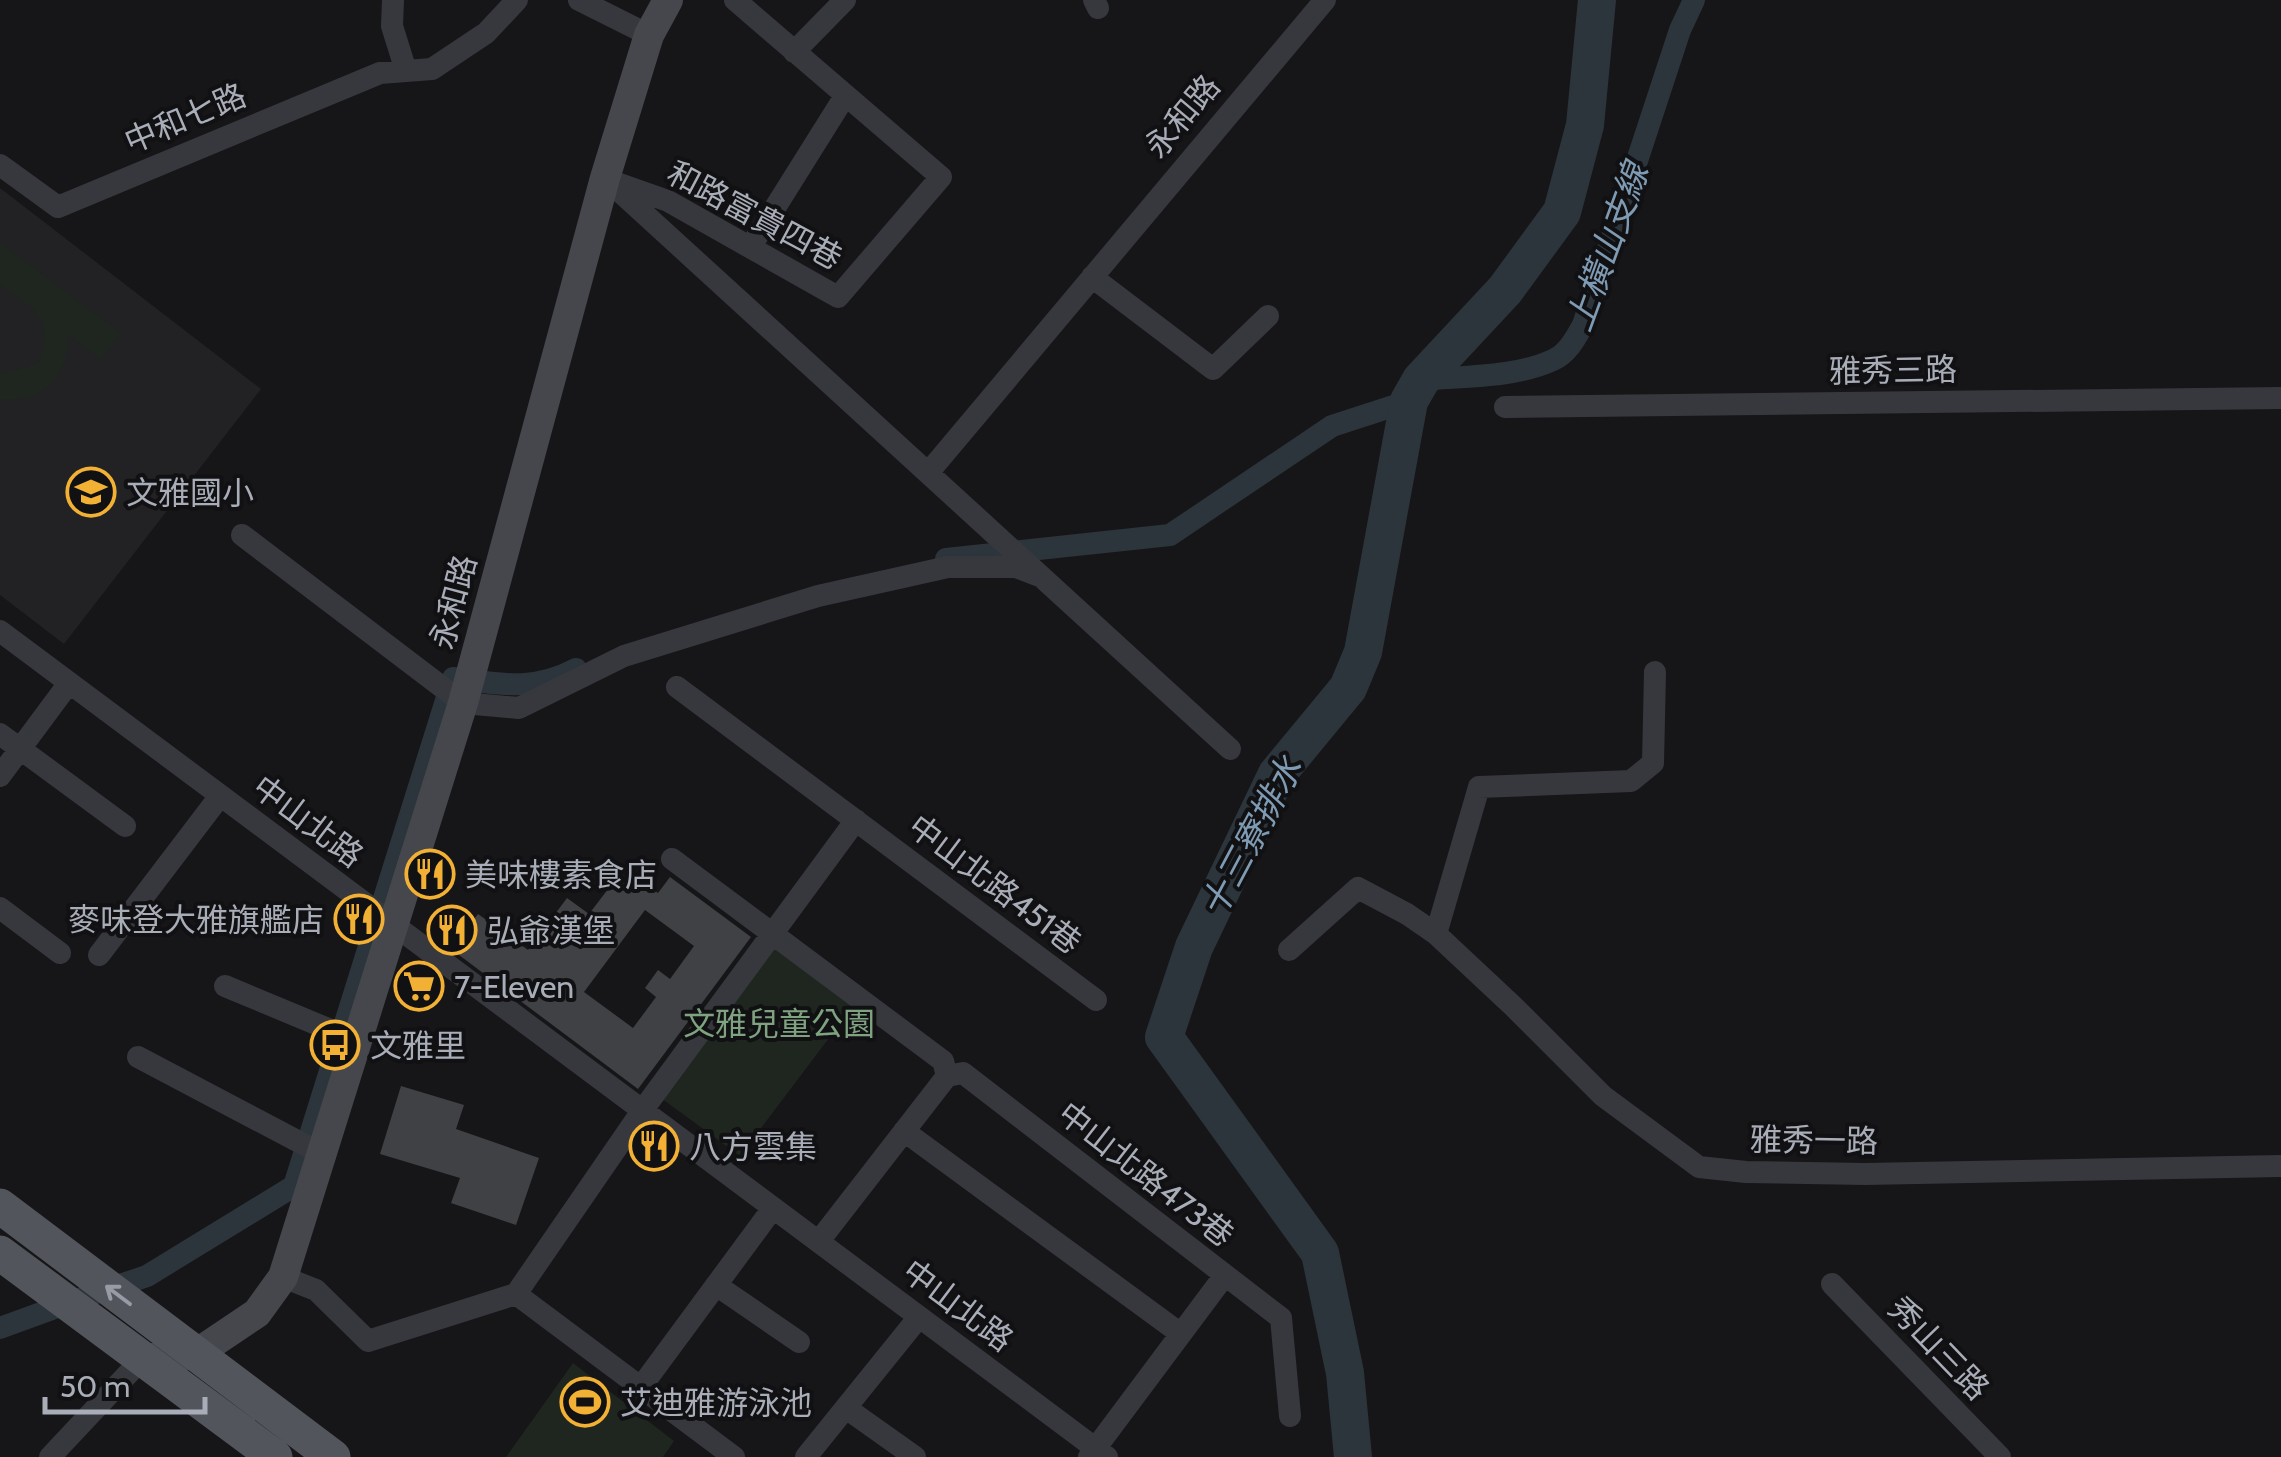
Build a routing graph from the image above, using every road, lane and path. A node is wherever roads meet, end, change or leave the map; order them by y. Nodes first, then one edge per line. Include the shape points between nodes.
1 (393, 0) edge
2 (517, 0) edge
3 (578, 0) edge
4 (668, 0) edge
5 (735, 0) edge
6 (845, 0) edge
7 (1324, 0) edge
8 (649, 35) junction
9 (794, 52) junction
10 (406, 71) junction
11 (845, 96) junction
12 (0, 165) edge
13 (604, 178) junction
14 (751, 246) junction
15 (1092, 277) junction
16 (1268, 316) dead end
17 (2281, 398) edge
18 (1505, 407) dead end
19 (928, 474) junction
20 (242, 535) dead end
21 (1042, 577) junction
22 (0, 631) edge
23 (1655, 672) dead end
24 (68, 683) junction
25 (677, 687) dead end
26 (462, 702) junction
27 (0, 734) edge
28 (20, 749) junction
29 (1230, 749) dead end
30 (0, 776) edge
31 (220, 796) junction
32 (856, 820) junction
33 (125, 826) dead end
34 (672, 859) dead end
35 (0, 908) edge
36 (385, 920) junction
37 (775, 934) junction
38 (1436, 934) junction
39 (1289, 950) dead end
40 (60, 953) dead end
41 (98, 955) dead end
42 (225, 986) dead end
43 (1096, 1000) dead end
44 (356, 1041) junction
45 (138, 1057) dead end
46 (946, 1076) junction
47 (642, 1111) junction
48 (904, 1131) junction
49 (321, 1154) junction
50 (2281, 1166) edge
51 (0, 1206) edge
52 (773, 1208) junction
53 (819, 1241) junction
54 (0, 1252) edge
55 (1224, 1276) junction
56 (283, 1277) junction
57 (1832, 1284) dead end
58 (716, 1285) junction
59 (516, 1294) junction
60 (920, 1317) junction
61 (1181, 1334) junction
62 (800, 1342) dead end
63 (196, 1354) junction
64 (142, 1359) junction
65 (640, 1387) junction
66 (846, 1408) junction
67 (1290, 1416) dead end
68 (1097, 1454) edge
69 (268, 1455) edge
70 (50, 1457) edge
71 (333, 1457) edge
72 (734, 1457) edge
73 (806, 1457) edge
74 (915, 1457) edge
75 (2000, 1457) edge

1 - 10 street via 392,26
2 - 10 street, 中和七路 via 486,33 432,69
3 - 8 street
4 - 8 main road, 永和路
5 - 9 street
6 - 9 street
7 - 15 street, 永和路
8 - 13 main road, 永和路
9 - 11 street
10 - 12 street, 中和七路 via 362,80 58,206
11 - 14 street
11 - 14 street, 和路富貴四巷 via 941,176 838,297
13 - 14 street, 和路富貴四巷 via 668,200
13 - 19 street
13 - 26 main road, 永和路
15 - 16 street via 1213,368
15 - 19 street, 永和路
17 - 18 street, 雅秀三路
19 - 21 street
20 - 26 street
21 - 26 street via 1016,567 948,566 818,596 624,656 519,708
21 - 29 street
22 - 24 street, 中山北路
23 - 38 street via 1653,762 1632,781 1479,787
24 - 28 street
24 - 31 street, 中山北路
25 - 32 street, 中山北路451巷
26 - 36 main road, 永和路
27 - 28 street
28 - 30 street
28 - 33 street
31 - 36 street, 中山北路
31 - 41 street
32 - 37 street, 中山北路451巷
32 - 43 street, 中山北路451巷
34 - 37 street
35 - 40 street
36 - 44 main road, 永和路
36 - 47 street, 中山北路
37 - 46 street via 943,1061
37 - 47 street, 中山北路451巷
38 - 39 street, 雅秀一路 via 1358,888
38 - 50 street, 雅秀一路 via 1602,1096 1699,1167 1865,1174
42 - 44 street
44 - 49 main road, 永和路
45 - 49 street
46 - 48 street
46 - 55 street, 中山北路473巷 via 963,1074
47 - 52 street, 中山北路
47 - 59 street, 中山北路451巷
48 - 53 street
48 - 61 street
49 - 56 main road, 永和路
63 -> 51 main road
52 - 53 street, 中山北路
52 - 58 street
53 - 60 street, 中山北路
54 - 64 main road
55 - 61 street
55 - 67 street, 中山北路473巷 via 1281,1318
56 - 59 street via 316,1290 368,1341
56 - 63 main road, 永和路 via 257,1313
57 - 75 street, 秀山三路
58 - 62 street
58 - 65 street
59 - 65 street
60 - 66 street
60 - 68 street, 中山北路
61 - 68 street
63 - 64 main road, 永和路
63 - 71 main road
64 - 69 main road
64 - 70 street
65 - 72 street
66 - 73 street
66 - 74 street

